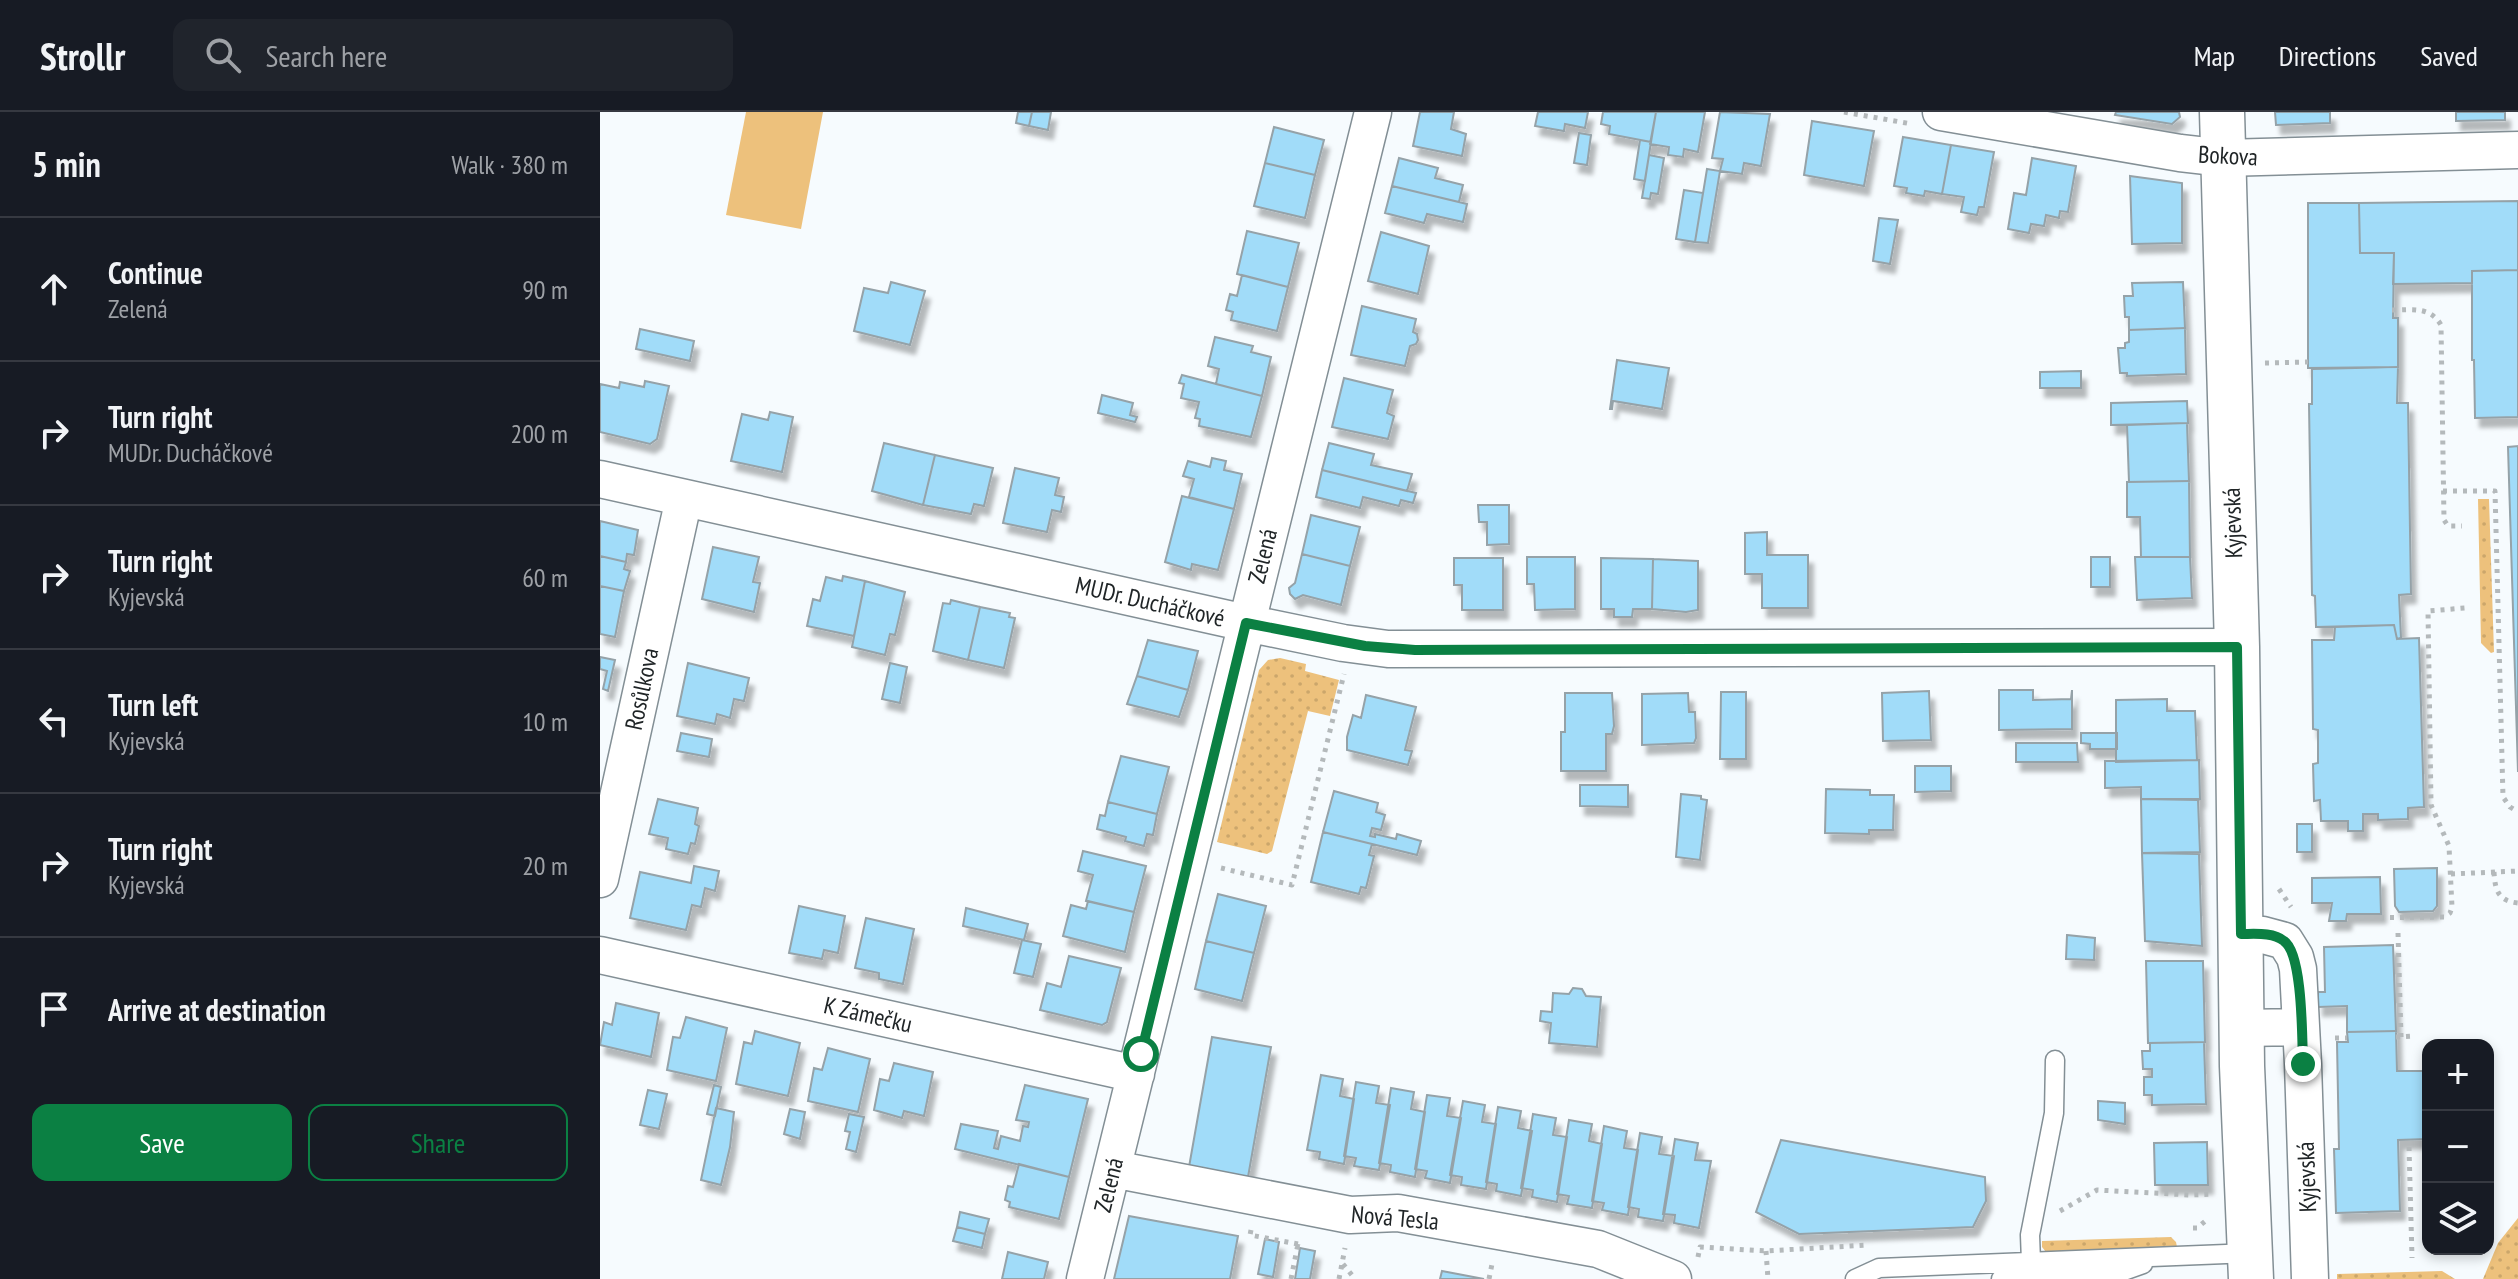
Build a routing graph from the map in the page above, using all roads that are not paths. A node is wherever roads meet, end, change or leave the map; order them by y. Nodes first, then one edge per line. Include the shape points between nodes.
1 (1373, 112) edge
2 (1941, 112) edge
3 (2222, 112) edge
4 (2518, 150) edge
5 (2224, 158) junction
6 (600, 479) edge
7 (684, 498) junction
8 (1246, 623) junction
9 (2237, 647) junction
10 (600, 879) edge
11 (2241, 934) junction
12 (600, 955) edge
13 (2301, 1027) junction
14 (2241, 1028) junction
15 (2055, 1060) dead end
16 (1136, 1074) junction
17 (1113, 1169) junction
18 (2156, 1258) junction
19 (2031, 1262) junction
20 (2251, 1266) edge
21 (1085, 1279) edge
22 (1673, 1279) edge
23 (1855, 1279) edge
24 (2001, 1279) edge
25 (2310, 1279) edge

1 - 8 street, Zelená
2 - 5 street, Bokova
3 - 5 street, Kyjevská
4 - 5 street, Bokova
5 - 9 street, Kyjevská
6 - 7 street, MUDr. Ducháčkové
7 - 8 street, MUDr. Ducháčkové
7 - 10 street, Rosůlkova
8 - 9 street, MUDr. Ducháčkové via 1415,650
8 - 16 street, Zelená
9 - 11 street, Kyjevská
11 - 13 street, Kyjevská via 2274,936 2291,947 2298,969
11 - 14 street, Kyjevská
12 - 16 street, K Zámečku
13 - 14 street
13 - 25 street, Kyjevská
14 - 20 street, Kyjevská
15 - 19 lane via 2054,1113 2030,1235
16 - 17 street, Zelená
17 - 21 street, Zelená
17 - 22 street, Nová Tesla via 1350,1215 1398,1213 1598,1249
18 - 19 lane
18 - 20 lane
18 - 24 lane via 2118,1273
19 - 23 lane via 1879,1268

